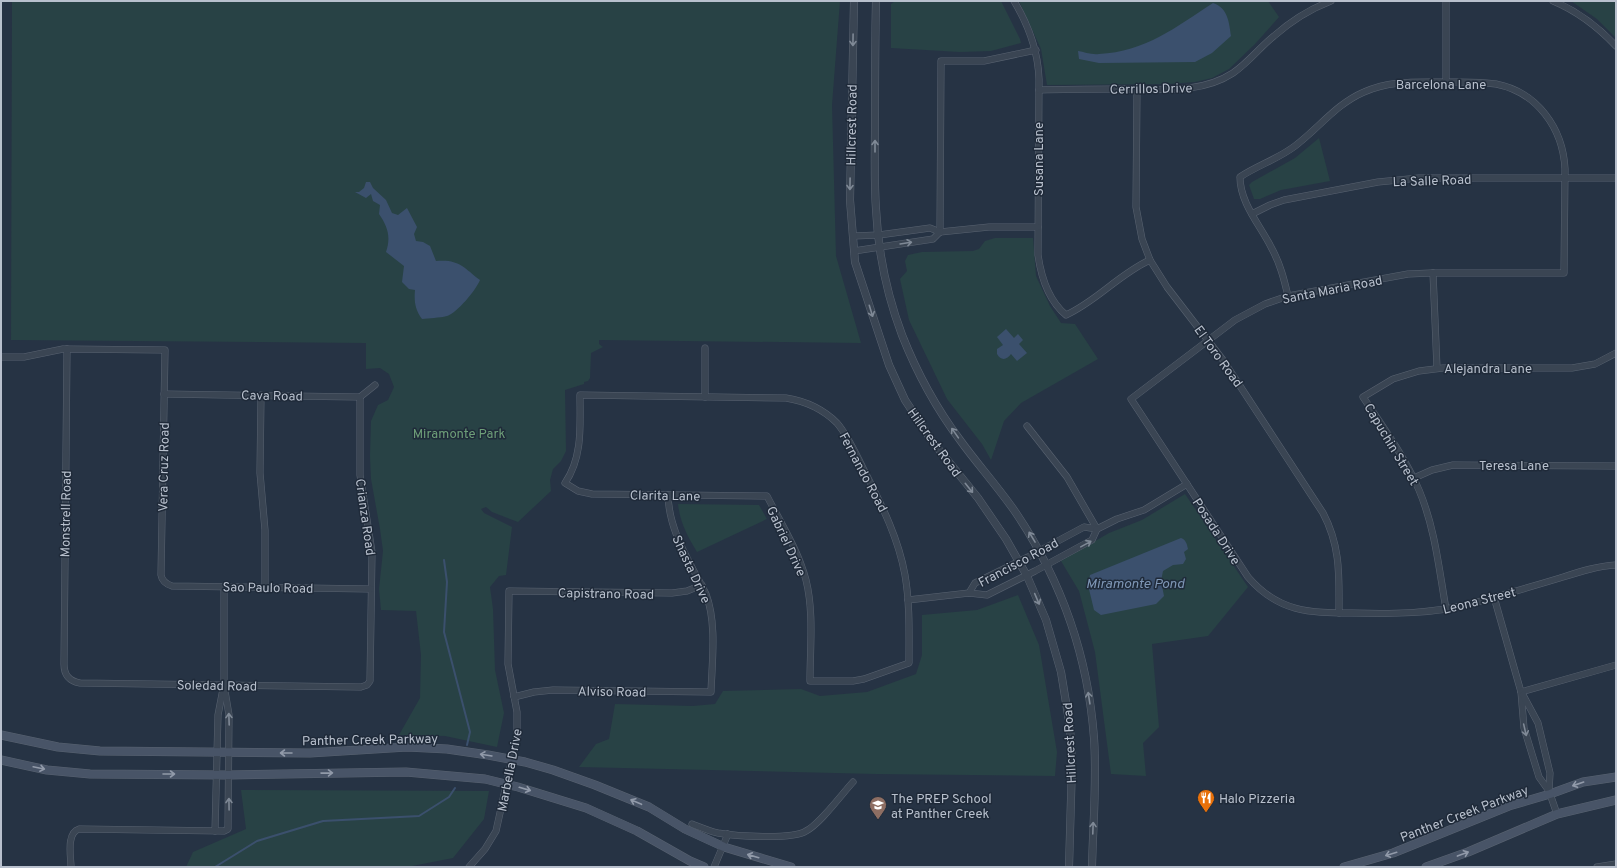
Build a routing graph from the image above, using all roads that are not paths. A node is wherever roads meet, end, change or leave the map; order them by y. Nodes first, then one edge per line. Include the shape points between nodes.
1 (854, 1) edge
2 (876, 1) edge
3 (1014, 1) edge
4 (1331, 1) edge
5 (1446, 1) edge
6 (1557, 2) edge
7 (1616, 46) edge
8 (1036, 50) junction
9 (1446, 82) junction
10 (1137, 89) junction
11 (1039, 90) junction
12 (1565, 178) junction
13 (1616, 178) edge
14 (1252, 214) junction
15 (1038, 227) junction
16 (940, 232) junction
17 (879, 235) junction
18 (853, 236) junction
19 (880, 247) junction
20 (854, 251) junction
21 (1150, 260) junction
22 (1433, 273) junction
23 (1564, 273) joint
24 (1288, 296) junction
25 (1208, 340) junction
26 (706, 348) dead end
27 (67, 349) junction
28 (1616, 354) edge
29 (1, 357) edge
30 (1437, 368) junction
31 (375, 385) dead end
32 (164, 394) junction
33 (261, 395) junction
34 (1363, 396) joint
35 (360, 397) junction
36 (705, 397) junction
37 (1131, 399) joint
38 (1027, 426) dead end
39 (1616, 466) edge
40 (1414, 478) junction
41 (565, 483) joint
42 (1187, 484) junction
43 (668, 495) junction
44 (767, 496) joint
45 (1097, 529) junction
46 (1040, 551) junction
47 (1020, 562) junction
48 (1616, 564) edge
49 (1047, 565) junction
50 (1027, 576) junction
51 (165, 582) joint
52 (702, 585) junction
53 (224, 586) junction
54 (265, 588) junction
55 (371, 589) junction
56 (509, 591) joint
57 (969, 593) junction
58 (1494, 597) junction
59 (908, 600) junction
60 (1446, 609) junction
61 (1339, 613) junction
62 (909, 663) joint
63 (1616, 664) edge
64 (68, 678) joint
65 (224, 685) junction
66 (367, 685) joint
67 (711, 692) joint
68 (1521, 692) junction
69 (514, 697) junction
70 (1, 735) edge
71 (217, 752) junction
72 (229, 753) junction
73 (1, 760) edge
74 (512, 760) junction
75 (215, 775) junction
76 (228, 775) junction
77 (1616, 777) edge
78 (853, 782) dead end
79 (507, 784) junction
80 (1550, 792) junction
81 (1616, 800) edge
82 (1557, 814) junction
83 (692, 824) dead end
84 (215, 831) junction
85 (728, 834) junction
86 (724, 847) junction
87 (1616, 864) edge
88 (71, 867) edge
89 (469, 867) edge
90 (704, 867) edge
91 (714, 867) edge
92 (791, 867) edge
93 (1070, 867) edge
94 (1092, 867) edge
95 (1344, 867) edge
96 (1426, 867) edge
97 (1597, 867) edge

1 -> 18 street, Hillcrest Road via 850,200
17 -> 2 street, Hillcrest Road via 875,195
3 - 8 street, Susana Lane via 1029,29
4 - 10 street, Cerrillos Drive via 1292,21 1240,67 1219,81 1186,89
5 - 9 street
6 - 7 street via 1589,22
8 - 11 street, Susana Lane
8 - 16 street via 991,60 941,61
9 - 12 street, Barcelona Lane via 1496,84 1512,89 1534,102 1548,118 1558,136 1563,152
9 - 14 street, Barcelona Lane via 1392,84 1374,88 1338,107 1287,151 1240,177 1240,186
10 - 11 street, Cerrillos Drive
10 - 21 street, El Toro Road via 1136,207 1141,234
11 - 15 street, Susana Lane
12 - 13 street, La Salle Road
12 - 14 street, La Salle Road via 1405,179 1284,200
12 - 23 street, Barcelona Lane
14 - 24 street via 1276,256
15 - 16 street via 989,227
15 - 21 street, Susana Lane via 1041,272 1052,297 1066,315 1088,302 1130,270
16 - 17 street via 930,228
19 -> 16 street via 933,239
17 - 18 street
17 - 19 street, Hillcrest Road
18 - 20 street, Hillcrest Road
19 - 20 street
46 -> 19 street, Hillcrest Road via 1008,501 952,428 925,384 896,318
20 -> 47 street, Hillcrest Road via 855,262 889,365 905,400 932,442 991,516
21 - 25 street, El Toro Road via 1167,287
22 - 23 street, Santa Maria Road
22 - 24 street, Santa Maria Road via 1396,276
22 - 30 street
24 - 25 street, Santa Maria Road via 1244,314
25 - 37 street, Santa Maria Road
25 - 61 street, El Toro Road via 1227,365 1328,522 1338,558
26 - 36 street
27 - 29 street via 24,357
27 - 32 street, Vera Cruz Road via 165,350
27 - 64 street, Monstrell Road via 64,664
28 - 30 street, Alejandra Lane via 1595,364 1572,368
30 - 34 street, Alejandra Lane via 1401,376
31 - 35 street
32 - 33 street, Cava Road
32 - 51 street, Vera Cruz Road via 162,575
33 - 35 street, Cava Road
33 - 54 street via 260,473 265,530
34 - 40 street, Capuchin Street
35 - 55 street, Crianza Road via 359,464 371,543
36 - 41 street, Fernando Road via 580,395 579,450 575,465
36 - 59 street, Fernando Road via 792,399 815,407 837,423 848,438 893,530 903,563
37 - 42 street, Posada Drive
38 - 45 street via 1067,477
39 - 40 street, Teresa Lane via 1453,466 1432,470
40 - 60 street, Capuchin Street via 1432,531
41 - 43 street, Clarita Lane via 578,491 592,494
42 - 45 street, Francisco Road via 1151,507
42 - 61 street, Posada Drive via 1243,570 1260,589 1273,599 1296,609
43 - 44 street, Clarita Lane
43 - 52 street, Shasta Drive via 673,529
44 - 62 street, Gabriel Drive via 797,556 806,581 810,609 810,682 864,679
45 - 46 street, Francisco Road via 1084,527
49 -> 45 street, Francisco Road via 1092,540
46 - 47 street, Francisco Road
46 - 49 street, Hillcrest Road
47 - 50 street, Hillcrest Road
47 - 57 street, Francisco Road via 975,583
48 - 58 street, Leona Street via 1589,569
49 - 50 street, Francisco Road
94 -> 49 street, Hillcrest Road via 1095,758 1090,702 1073,629
50 - 57 street, Francisco Road via 987,596
50 -> 93 street, Hillcrest Road via 1052,637 1068,709 1072,764
51 - 53 street, Sao Paulo Road via 172,586
52 - 56 street, Capistrano Road via 672,593
52 - 67 street, Shasta Drive via 712,617
53 - 54 street, Sao Paulo Road
53 - 65 street
54 - 55 street, Sao Paulo Road
55 - 66 street, Crianza Road via 370,681
56 - 69 street, Marbella Drive via 508,664
57 - 59 street
58 - 60 street, Leona Street
58 - 68 street
59 - 62 street, Fernando Road
60 - 61 street, Leona Street via 1402,614
63 - 68 street
64 - 65 street, Soledad Road via 74,682 85,683
65 - 66 street, Soledad Road
65 - 71 street via 218,715
72 -> 65 street via 229,715
67 - 69 street, Alviso Road via 553,690
68 - 80 street via 1538,723 1550,773
68 -> 80 street via 1524,728 1539,777
69 - 74 street, Marbella Drive via 518,730
70 - 71 main road, Panther Creek Parkway via 58,747 100,751
71 - 72 main road, Panther Creek Parkway
71 - 75 street
74 -> 72 main road, Panther Creek Parkway via 447,749 408,747 310,753
72 - 76 street
73 -> 75 main road via 47,770 90,774
74 - 79 street, Marbella Drive
86 -> 74 main road, Panther Creek Parkway via 685,829 649,807 553,770
75 - 76 main road
75 - 84 street
76 -> 79 main road via 406,772 478,778
84 -> 76 street via 224,832 228,827
77 -> 80 main road, Panther Creek Parkway via 1583,782
78 - 85 street via 805,832 784,836
79 - 89 street, Marbella Drive via 493,837 486,849
79 -> 90 main road via 586,808 637,831
80 - 82 street
80 -> 95 main road, Panther Creek Parkway via 1393,853
81 - 82 main road
96 -> 82 main road
83 - 85 street via 716,833
84 - 88 street via 82,829 71,836
85 - 86 street
86 - 91 street
92 -> 86 main road, Panther Creek Parkway
87 - 97 street

